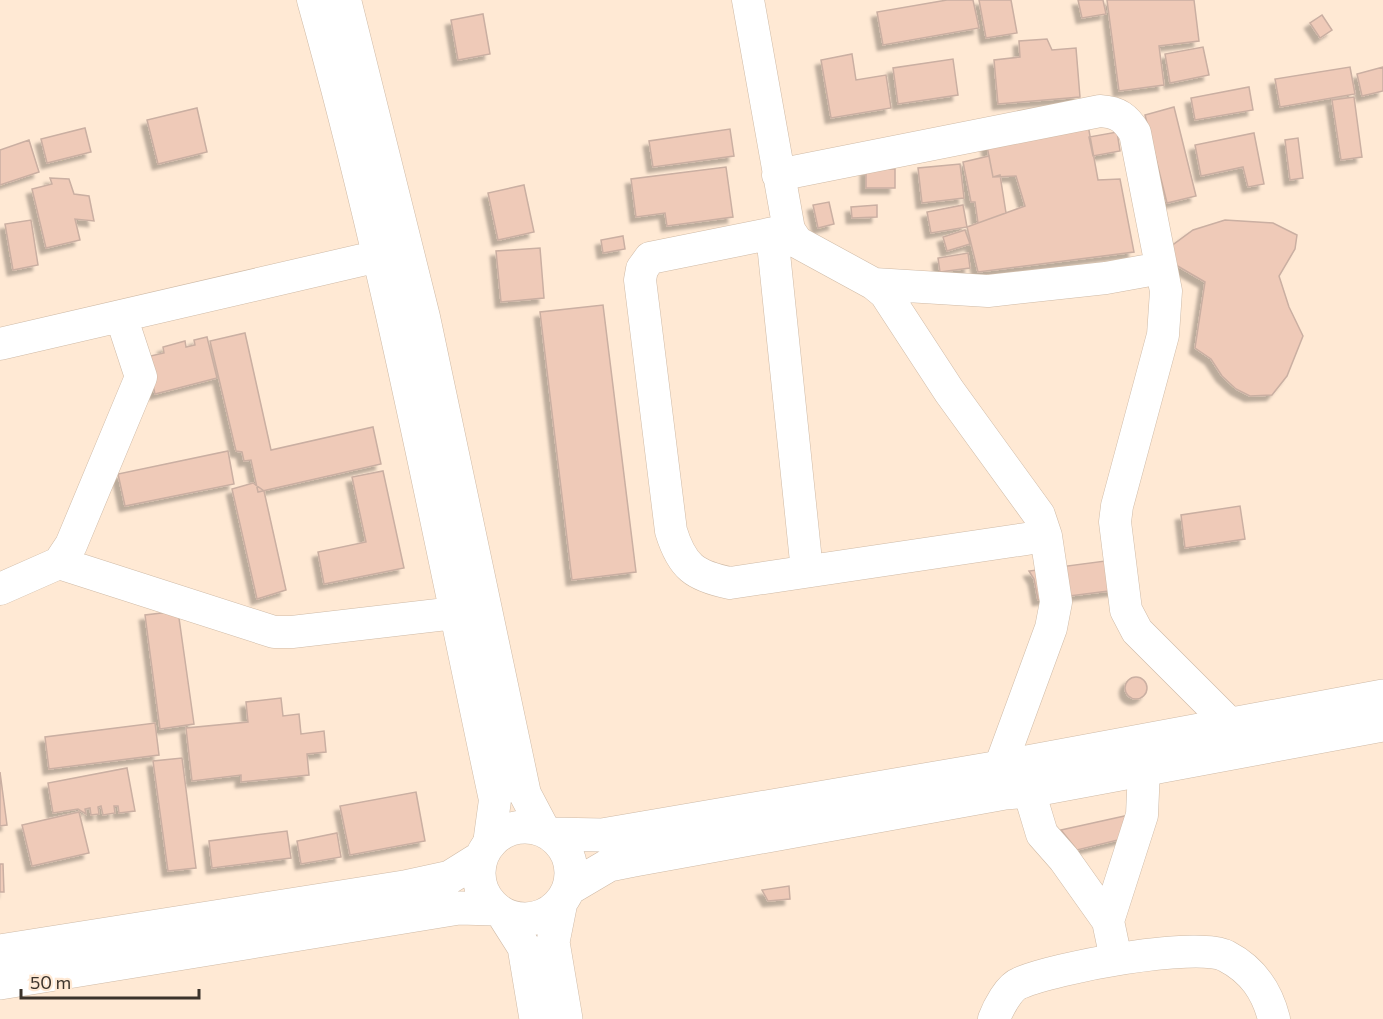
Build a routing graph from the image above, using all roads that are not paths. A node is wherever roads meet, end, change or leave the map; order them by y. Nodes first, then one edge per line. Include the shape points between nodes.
1 (314, 0) edge
2 (345, 0) edge
3 (748, 0) edge
4 (778, 175) junction
5 (780, 232) junction
6 (379, 256) junction
7 (1161, 268) junction
8 (874, 284) junction
9 (121, 316) junction
10 (0, 344) edge
11 (1046, 536) junction
12 (59, 563) junction
13 (807, 571) junction
14 (0, 589) edge
15 (455, 613) junction
16 (1383, 696) edge
17 (1383, 725) edge
18 (1232, 737) junction
19 (1000, 767) junction
20 (1144, 769) junction
21 (1029, 791) junction
22 (548, 832) junction
23 (486, 850) junction
24 (566, 895) junction
25 (499, 911) junction
26 (1108, 921) junction
27 (0, 951) edge
28 (1116, 958) junction
29 (0, 983) edge
30 (536, 1019) edge
31 (566, 1019) edge
32 (994, 1019) edge
33 (1274, 1019) edge

1 - 6 street
2 - 22 street via 424,317 525,794
3 - 4 street
4 - 5 street
4 - 7 street via 1100,111 1113,112 1127,120 1136,133
5 - 8 street
5 - 13 street
5 - 13 street via 650,258 642,268 640,280 671,531 677,552 691,569 709,579 730,583
6 - 9 street
6 - 15 street
7 - 8 street via 988,291
7 - 18 street via 1166,291 1163,335 1115,522 1126,610 1137,631
8 - 11 street via 885,294 1039,515
9 - 10 street
9 - 12 street via 141,377 71,545
11 - 13 street
11 - 19 street via 1056,602 1051,628
12 - 14 street
12 - 15 street via 274,632
15 - 23 street via 495,800
16 - 18 main road
17 - 18 main road
18 - 19 main road
18 - 20 main road
19 - 22 main road via 602,835
20 - 21 main road
20 - 26 street via 1142,815
21 - 24 main road via 609,865
21 - 26 street via 1042,834
22 - 23 main road via 520,826 508,829
22 - 24 main road via 568,853 572,868
23 - 25 main road via 479,867 481,885
23 - 27 main road via 450,877 404,887
24 - 25 main road via 541,916 516,918
24 - 31 main road via 553,942
25 - 29 main road via 459,908
25 - 30 main road via 524,947
26 - 28 street
28 - 32 street via 1018,983
28 - 33 street via 1180,951 1224,955 1251,972 1268,998

